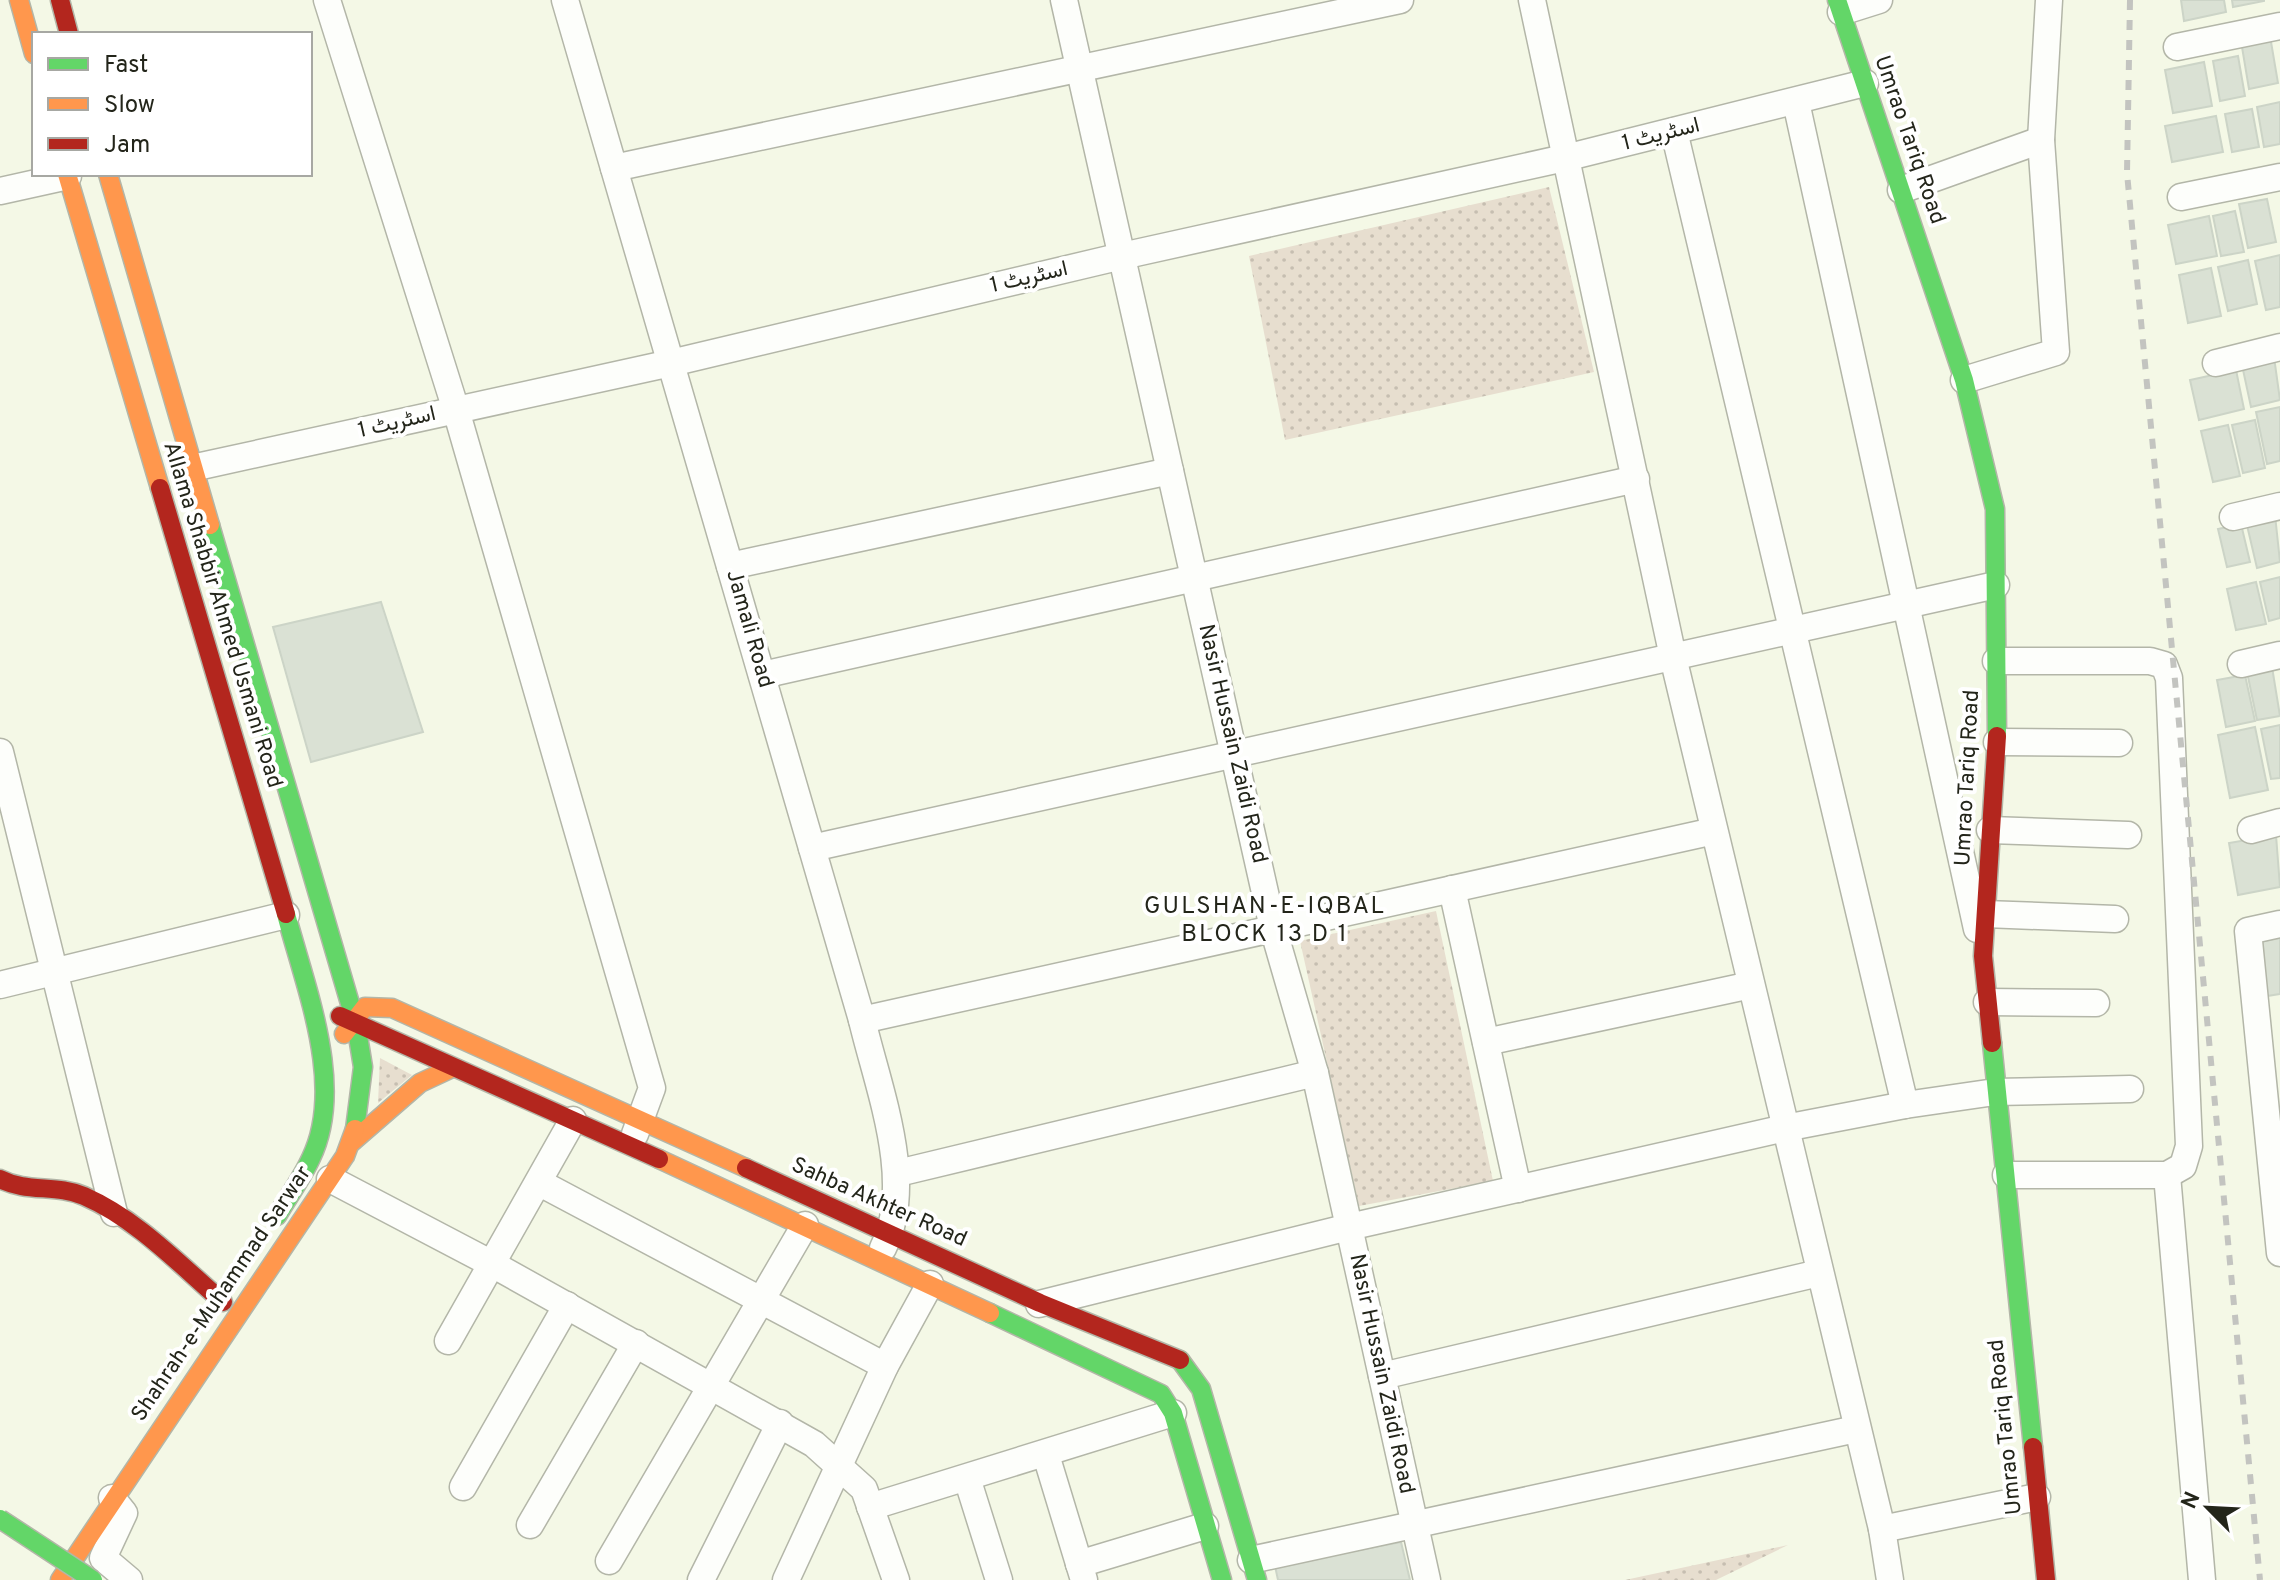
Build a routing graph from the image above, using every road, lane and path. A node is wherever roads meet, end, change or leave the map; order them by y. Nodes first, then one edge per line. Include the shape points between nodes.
1 (19, 0) edge
2 (60, 0) edge
3 (327, 0) edge
4 (565, 0) edge
5 (1064, 0) edge
6 (1400, 0) edge
7 (1532, 0) edge
8 (1879, 0) edge
9 (2049, 0) edge
10 (1839, 6) edge
11 (2280, 26) edge
12 (68, 32) edge
13 (32, 47) edge
14 (2177, 47) dead end
15 (1079, 69) junction
16 (1865, 83) junction
17 (1796, 102) junction
18 (1674, 131) junction
19 (2041, 140) junction
20 (1569, 157) junction
21 (614, 168) junction
22 (64, 176) edge
23 (68, 176) edge
24 (109, 176) edge
25 (2280, 177) edge
26 (1901, 190) junction
27 (0, 191) edge
28 (2181, 197) dead end
29 (1122, 256) junction
30 (2280, 347) edge
31 (671, 363) junction
32 (2216, 363) dead end
33 (1964, 380) junction
34 (456, 410) junction
35 (192, 468) junction
36 (1170, 471) junction
37 (1636, 479) junction
38 (2280, 506) edge
39 (2233, 517) dead end
40 (730, 566) junction
41 (1193, 575) junction
42 (1996, 585) junction
43 (1904, 605) junction
44 (1794, 630) junction
45 (2280, 655) edge
46 (1673, 657) junction
47 (1996, 661) junction
48 (2241, 664) dead end
49 (762, 675) junction
50 (1997, 742) junction
51 (2119, 743) dead end
52 (0, 752) edge
53 (1234, 754) junction
54 (7, 812) edge
55 (2280, 822) edge
56 (1990, 830) junction
57 (2251, 830) dead end
58 (1714, 831) junction
59 (2128, 835) dead end
60 (812, 848) junction
61 (1452, 889) junction
62 (1985, 914) junction
63 (286, 915) junction
64 (2115, 919) dead end
65 (2280, 924) edge
66 (1273, 928) junction
67 (1983, 956) junction
68 (54, 971) junction
69 (0, 985) edge
70 (1751, 985) junction
71 (304, 989) junction
72 (1987, 1002) junction
73 (2096, 1003) dead end
74 (862, 1020) junction
75 (353, 1021) junction
76 (1486, 1042) junction
77 (452, 1068) junction
78 (326, 1072) junction
79 (1315, 1073) junction
80 (2130, 1089) dead end
81 (1995, 1092) junction
82 (1905, 1105) junction
83 (573, 1120) junction
84 (640, 1120) junction
85 (1785, 1128) junction
86 (352, 1142) junction
87 (632, 1145) junction
88 (898, 1173) junction
89 (2006, 1175) junction
90 (2167, 1175) junction
91 (0, 1179) edge
92 (330, 1179) junction
93 (540, 1183) junction
94 (1518, 1189) junction
95 (114, 1213) junction
96 (805, 1225) junction
97 (270, 1226) dead end
98 (1349, 1227) junction
99 (890, 1233) junction
100 (2280, 1253) edge
101 (877, 1260) junction
102 (494, 1265) junction
103 (1819, 1273) junction
104 (930, 1284) junction
105 (760, 1300) junction
106 (223, 1301) dead end
107 (1040, 1303) junction
108 (567, 1305) junction
109 (1028, 1330) junction
110 (448, 1341) dead end
111 (636, 1343) junction
112 (885, 1366) junction
113 (1382, 1376) junction
114 (711, 1385) junction
115 (1173, 1413) junction
116 (780, 1423) junction
117 (1856, 1429) junction
118 (1046, 1455) junction
119 (838, 1466) junction
120 (967, 1478) junction
121 (463, 1487) dead end
122 (2037, 1497) junction
123 (112, 1498) junction
124 (870, 1507) junction
125 (0, 1519) edge
126 (1414, 1524) junction
127 (530, 1525) dead end
128 (1205, 1526) junction
129 (1882, 1529) junction
130 (64, 1533) dead end
131 (609, 1561) dead end
132 (41, 1568) dead end
133 (1254, 1570) edge
134 (1082, 1572) edge
135 (60, 1580) edge
136 (93, 1580) edge
137 (129, 1580) edge
138 (701, 1580) edge
139 (786, 1580) edge
140 (896, 1580) edge
141 (999, 1580) edge
142 (1222, 1580) edge
143 (1427, 1580) edge
144 (1890, 1580) edge
145 (2046, 1580) edge
146 (2202, 1580) edge

1 - 13 main road
2 - 12 main road
3 - 34 street
4 - 21 street, Jamali Road
5 - 15 street, Nasir Hussain Zaidi Road
6 - 15 street
7 - 20 street
8 - 10 street
9 - 19 street
10 - 16 main road, Umrao Tariq Road
11 - 14 street
15 - 21 street
15 - 29 street, Nasir Hussain Zaidi Road
16 - 17 street, اسٹریٹ 1
16 - 26 main road, Umrao Tariq Road
17 - 18 street, اسٹریٹ 1
17 - 43 street
18 - 20 street, اسٹریٹ 1
18 - 44 street
19 - 26 street
19 - 33 street via 2056,352
20 - 29 street, اسٹریٹ 1
20 - 37 street
21 - 31 street, Jamali Road
22 - 27 street
23 - 63 main road, Allama Shabbir Ahmed Usmani Road
24 - 35 main road, Allama Shabbir Ahmed Usmani Road
25 - 28 street
26 - 33 main road, Umrao Tariq Road
29 - 31 street, اسٹریٹ 1
29 - 36 street, Nasir Hussain Zaidi Road
30 - 32 street
31 - 34 street, اسٹریٹ 1
31 - 40 street, Jamali Road
33 - 42 main road, Umrao Tariq Road via 1995,509
34 - 35 street, اسٹریٹ 1
34 - 84 street via 652,1088
35 - 75 main road, Allama Shabbir Ahmed Usmani Road
36 - 40 street
36 - 41 street, Nasir Hussain Zaidi Road
37 - 41 street
37 - 46 street
38 - 39 street
40 - 49 street, Jamali Road
41 - 49 street
41 - 53 street, Nasir Hussain Zaidi Road
42 - 43 street
42 - 47 main road, Umrao Tariq Road
43 - 44 street
43 - 67 street
44 - 46 street
44 - 82 street
45 - 48 street
46 - 53 street
46 - 58 street
47 - 50 main road, Umrao Tariq Road
47 - 90 street via 2150,661 2164,665 2169,678 2189,1146 2183,1166
49 - 60 street, Jamali Road
50 - 51 street
50 - 56 main road, Umrao Tariq Road
52 - 54 street
53 - 60 street
53 - 66 street, Nasir Hussain Zaidi Road
54 - 68 street
55 - 57 street
56 - 59 street
56 - 62 main road, Umrao Tariq Road
58 - 61 street
58 - 70 street
60 - 74 street, Jamali Road
61 - 66 street
61 - 76 street
62 - 64 street
62 - 67 main road, Umrao Tariq Road
63 - 68 street
63 - 71 main road, Allama Shabbir Ahmed Usmani Road
65 - 100 street via 2248,931
66 - 74 street
66 - 79 street, Nasir Hussain Zaidi Road
67 - 72 main road, Umrao Tariq Road
68 - 69 street
68 - 95 street
70 - 76 street
70 - 85 street
71 - 75 main road
71 - 78 main road, Allama Shabbir Ahmed Usmani Road
72 - 73 street
72 - 81 main road, Umrao Tariq Road
74 - 88 street, Jamali Road
75 - 77 main road
75 - 78 main road
75 - 84 main road, Sahba Akhter Road via 374,1004 415,1016
75 - 86 main road, Shahrah-e-Muhammad Sarwar via 363,1067
76 - 94 street
77 - 83 main road
77 - 86 main road via 420,1083
78 - 97 main road, Shahrah-e-Muhammad Sarwar via 327,1100 312,1157
79 - 88 street
79 - 98 street, Nasir Hussain Zaidi Road
80 - 81 street
81 - 82 street
81 - 89 main road, Umrao Tariq Road
82 - 85 street
83 - 87 main road
83 - 93 street
84 - 87 street
84 - 99 main road, Sahba Akhter Road
85 - 94 street
85 - 103 street
86 - 92 main road, Shahrah-e-Muhammad Sarwar
87 - 96 main road
88 - 99 street, Jamali Road
89 - 90 street
89 - 122 main road, Umrao Tariq Road
90 - 146 street
91 - 95 main road via 27,1190 65,1188
92 - 102 street
92 - 123 main road, Shahrah-e-Muhammad Sarwar
93 - 102 street
93 - 105 street
94 - 98 street
95 - 106 main road
96 - 101 main road
96 - 105 street
98 - 107 street
98 - 113 street, Nasir Hussain Zaidi Road
99 - 101 street, Jamali Road
99 - 107 main road, Sahba Akhter Road
101 - 104 main road
102 - 108 street
102 - 110 street
103 - 113 street
103 - 117 street
104 - 109 main road
104 - 112 street
105 - 112 street
105 - 114 street
107 - 109 street
107 - 133 main road, Sahba Akhter Road via 1178,1358 1201,1389
108 - 111 street
108 - 121 street
109 - 115 main road via 1161,1394
111 - 114 street
111 - 127 street
112 - 119 street
113 - 126 street, Nasir Hussain Zaidi Road
114 - 116 street
114 - 131 street
115 - 118 street
115 - 128 main road
116 - 119 street
116 - 138 street
117 - 126 street
117 - 129 street
118 - 120 street
118 - 134 street
119 - 124 street via 864,1489
119 - 139 street
120 - 124 street
120 - 141 street
122 - 129 street
122 - 145 main road, Umrao Tariq Road
123 - 135 main road, Shahrah-e-Muhammad Sarwar
123 - 137 street via 124,1513 103,1558
124 - 140 street
125 - 136 main road, bridge
126 - 133 street
126 - 143 street, Nasir Hussain Zaidi Road
128 - 134 street
128 - 142 main road
129 - 144 street
130 - 132 main road

